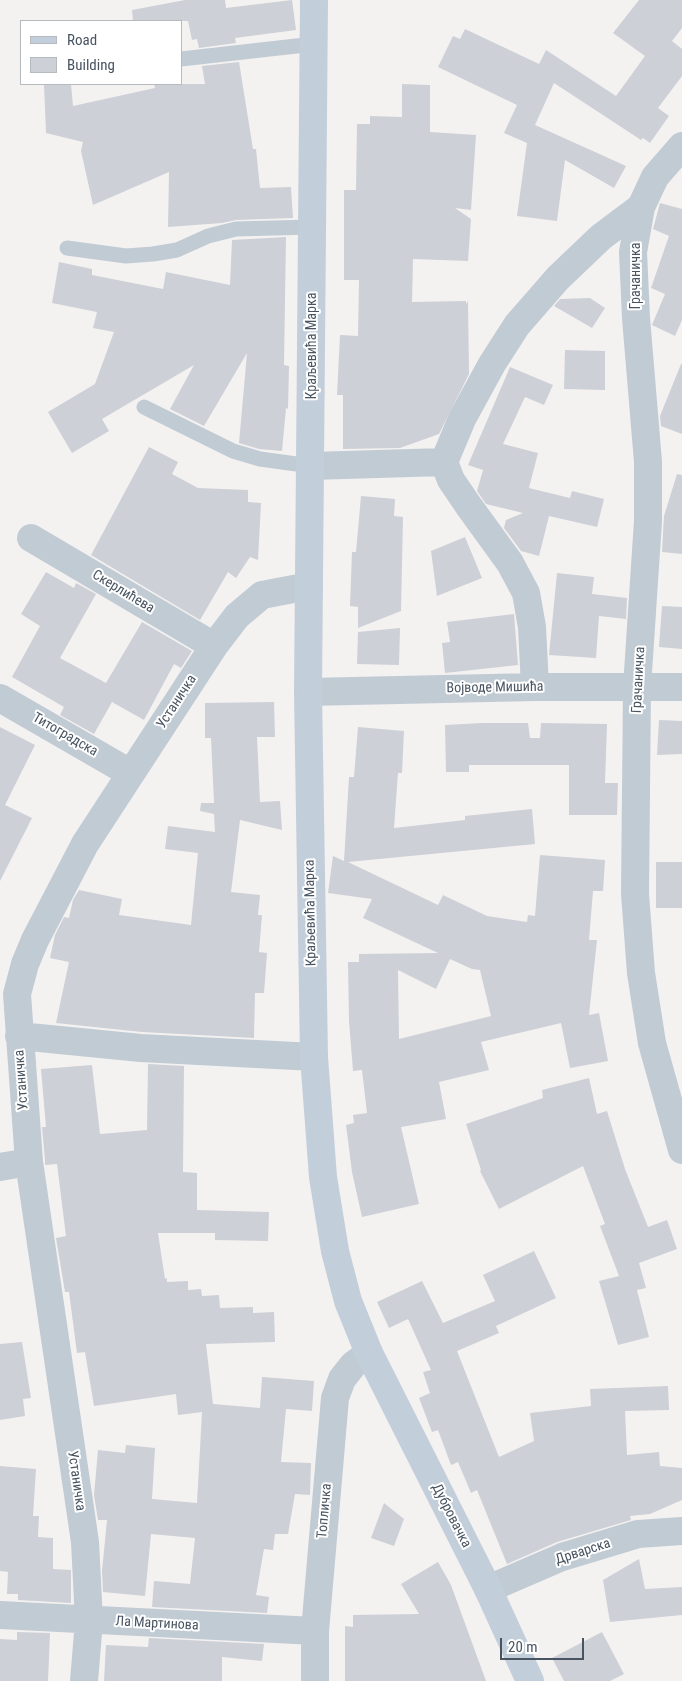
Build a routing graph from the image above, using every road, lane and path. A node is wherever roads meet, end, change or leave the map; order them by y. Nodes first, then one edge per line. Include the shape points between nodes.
1 (314, 0) edge
2 (314, 44) junction
3 (182, 59) edge
4 (682, 146) edge
5 (641, 207) junction
6 (312, 227) junction
7 (67, 248) dead end
8 (144, 407) dead end
9 (444, 462) junction
10 (311, 466) junction
11 (31, 538) dead end
12 (309, 586) junction
13 (214, 646) junction
14 (535, 687) junction
15 (637, 687) junction
16 (682, 687) edge
17 (308, 692) junction
18 (0, 698) edge
19 (130, 773) junction
20 (9, 990) edge
21 (19, 1036) junction
22 (314, 1057) junction
23 (682, 1150) edge
24 (29, 1162) junction
25 (0, 1167) edge
26 (369, 1353) junction
27 (682, 1531) edge
28 (488, 1589) junction
29 (0, 1615) edge
30 (89, 1620) junction
31 (315, 1631) junction
32 (84, 1681) edge
33 (315, 1681) edge
34 (530, 1681) edge

1 - 2 main road, Краљевића Марка
2 - 3 lane
2 - 6 main road, Краљевића Марка
4 - 5 street, Грачаничка via 655,177
5 - 9 street, Грачаничка via 601,237 558,278 517,325 462,419
5 - 15 street, Грачаничка via 633,252 648,462 648,521
6 - 7 lane via 236,229 208,236 177,250 153,254 126,256
6 - 10 main road, Краљевића Марка
8 - 10 lane via 233,451 260,459
9 - 10 street
9 - 14 street via 451,480 510,563 526,593 532,627
10 - 12 main road, Краљевића Марка
11 - 13 street, Скерлићева
12 - 13 street, Устаничка via 262,595 237,616
12 - 17 main road, Краљевића Марка
13 - 19 street, Устаничка
14 - 15 street, Војводе Мишића
14 - 17 street, Војводе Мишића
15 - 16 street, Војводе Мишића
15 - 23 street, Грачаничка via 635,894 642,973 652,1043
17 - 22 main road, Краљевића Марка
18 - 19 street, Титоградска
19 - 20 street, Устаничка via 86,844
20 - 21 street, Устаничка
21 - 22 street via 141,1048
21 - 24 street, Устаничка
22 - 26 main road, Краљевића Марка via 323,1177 335,1251 348,1301
24 - 25 street
24 - 30 street, Устаничка via 85,1542
26 - 28 main road, Дубровачка
26 - 31 street, Топличка via 342,1379 335,1398
27 - 28 street, Дрварска via 638,1534 590,1548
28 - 34 main road, Дубровачка
29 - 30 street, Ла Мартинова
30 - 31 street, Ла Мартинова
30 - 32 street, Устаничка
31 - 33 street, Топличка

